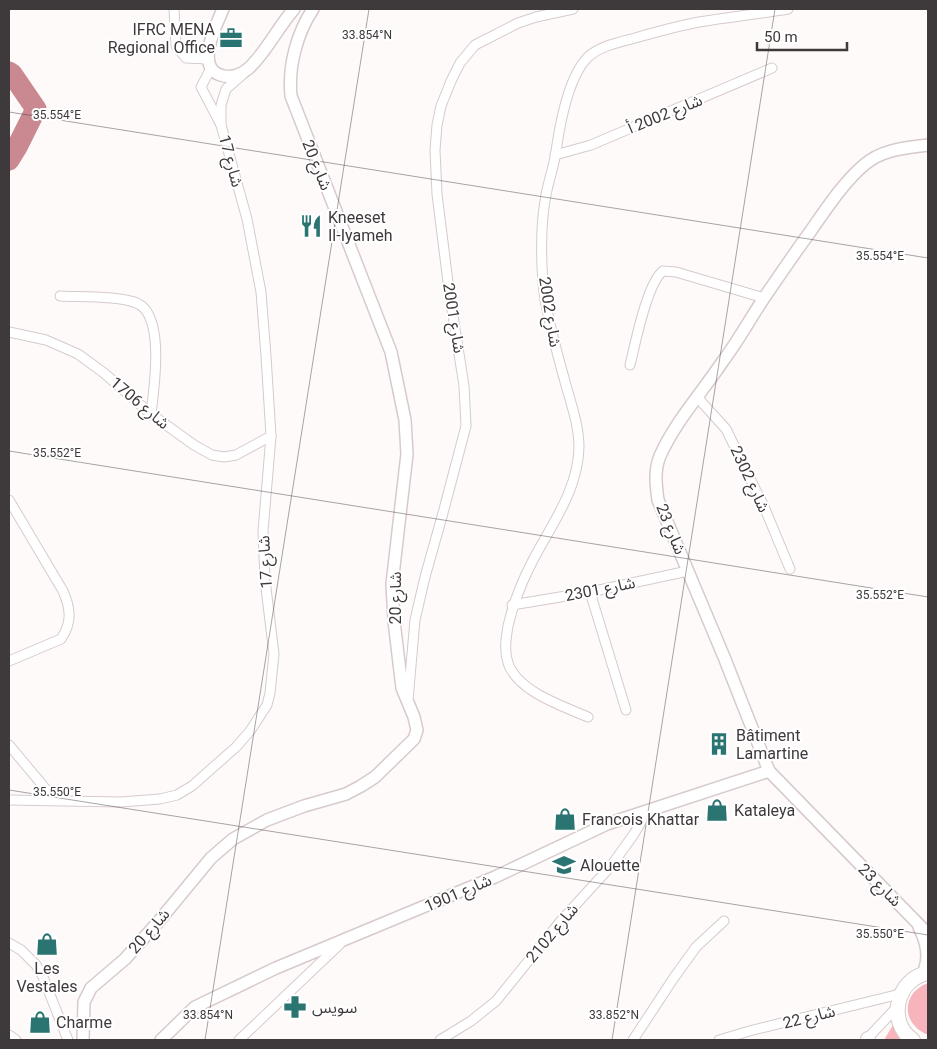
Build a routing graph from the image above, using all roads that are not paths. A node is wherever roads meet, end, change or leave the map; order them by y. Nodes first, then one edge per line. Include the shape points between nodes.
1 (174, 9) edge
2 (223, 9) edge
3 (294, 9) edge
4 (313, 9) edge
5 (573, 9) edge
6 (788, 9) edge
7 (210, 63) junction
8 (249, 68) junction
9 (772, 68) dead end
10 (221, 125) junction
11 (928, 145) edge
12 (556, 155) junction
13 (60, 296) dead end
14 (764, 298) junction
15 (9, 332) edge
16 (630, 365) dead end
17 (697, 397) junction
18 (151, 414) junction
19 (270, 436) junction
20 (9, 500) edge
21 (790, 569) dead end
22 (688, 571) junction
23 (590, 592) junction
24 (512, 605) junction
25 (9, 661) edge
26 (408, 700) junction
27 (626, 710) dead end
28 (588, 717) dead end
29 (9, 745) edge
30 (769, 771) junction
31 (9, 800) edge
32 (55, 800) junction
33 (648, 810) junction
34 (724, 921) dead end
35 (916, 921) junction
36 (928, 934) edge
37 (341, 942) junction
38 (9, 943) edge
39 (925, 973) edge
40 (899, 1001) junction
41 (9, 1035) edge
42 (15, 1040) edge
43 (68, 1040) edge
44 (83, 1040) edge
45 (161, 1040) edge
46 (239, 1040) edge
47 (440, 1040) edge
48 (633, 1040) edge
49 (719, 1040) edge
50 (867, 1040) edge
51 (913, 1040) edge

1 - 7 street via 176,46 186,58
2 - 7 street via 212,37
3 - 8 street
4 - 26 street, شارع 20 via 295,48 291,96 391,352 404,420 408,454 392,584 399,670
5 - 26 street, شارع 2001 via 536,16 475,45 454,75 436,125 437,194 464,386 466,426 424,577 415,620
6 - 12 street, شارع 2002 via 698,22 618,42 594,53 572,84 563,112
7 - 8 street via 219,75 227,77
7 - 10 street, شارع 17 via 201,87
8 - 10 street, شارع 17 via 226,88 221,105
9 - 12 street, شارع 2002 أ via 591,145
10 - 19 street, شارع 17 via 247,219 261,292
11 - 14 street, شارع 23 via 892,150 857,171
12 - 24 street, شارع 2002 via 544,203 545,299 574,413 578,461 572,488
13 - 18 street via 124,299 145,309 155,340
14 - 16 street via 663,271 654,281
14 - 17 street, شارع 23
15 - 18 street, شارع 1706 via 46,340 78,354
17 - 21 street, شارع 2302 via 726,429
17 - 22 street, شارع 23 via 667,442 656,472 658,500
18 - 19 street, شارع 1706 via 212,455 236,455
19 - 32 street, شارع 17 via 263,530 274,654 270,694 261,716 236,748 177,795 121,802
20 - 25 street via 63,592 70,618 61,640
22 - 23 street, شارع 2301
22 - 30 street, شارع 23
23 - 24 street, شارع 2301
23 - 27 street
24 - 28 street, شارع 2002 via 506,638 508,664 529,688 546,700
26 - 44 street, شارع 20 via 417,730 414,739 375,777 346,794 267,820 241,834 210,858 125,959 91,988 84,1002
29 - 32 street
30 - 33 street, شارع 1901
30 - 35 street, شارع 23
31 - 32 street, شارع 17
33 - 37 street, شارع 1901 via 607,824 496,877
33 - 47 street, شارع 2102 via 611,866 559,923 496,1001
34 - 48 street via 696,947
35 - 36 street, شارع 23
35 - 39 street via 927,950
37 - 45 street, شارع 1901 via 276,968 195,1007
37 - 46 street
38 - 43 street via 36,965
39 - 40 main road via 910,982
40 - 49 street, شارع 22 via 753,1030
40 - 50 street
40 - 51 main road via 898,1018 902,1029
41 - 42 street

